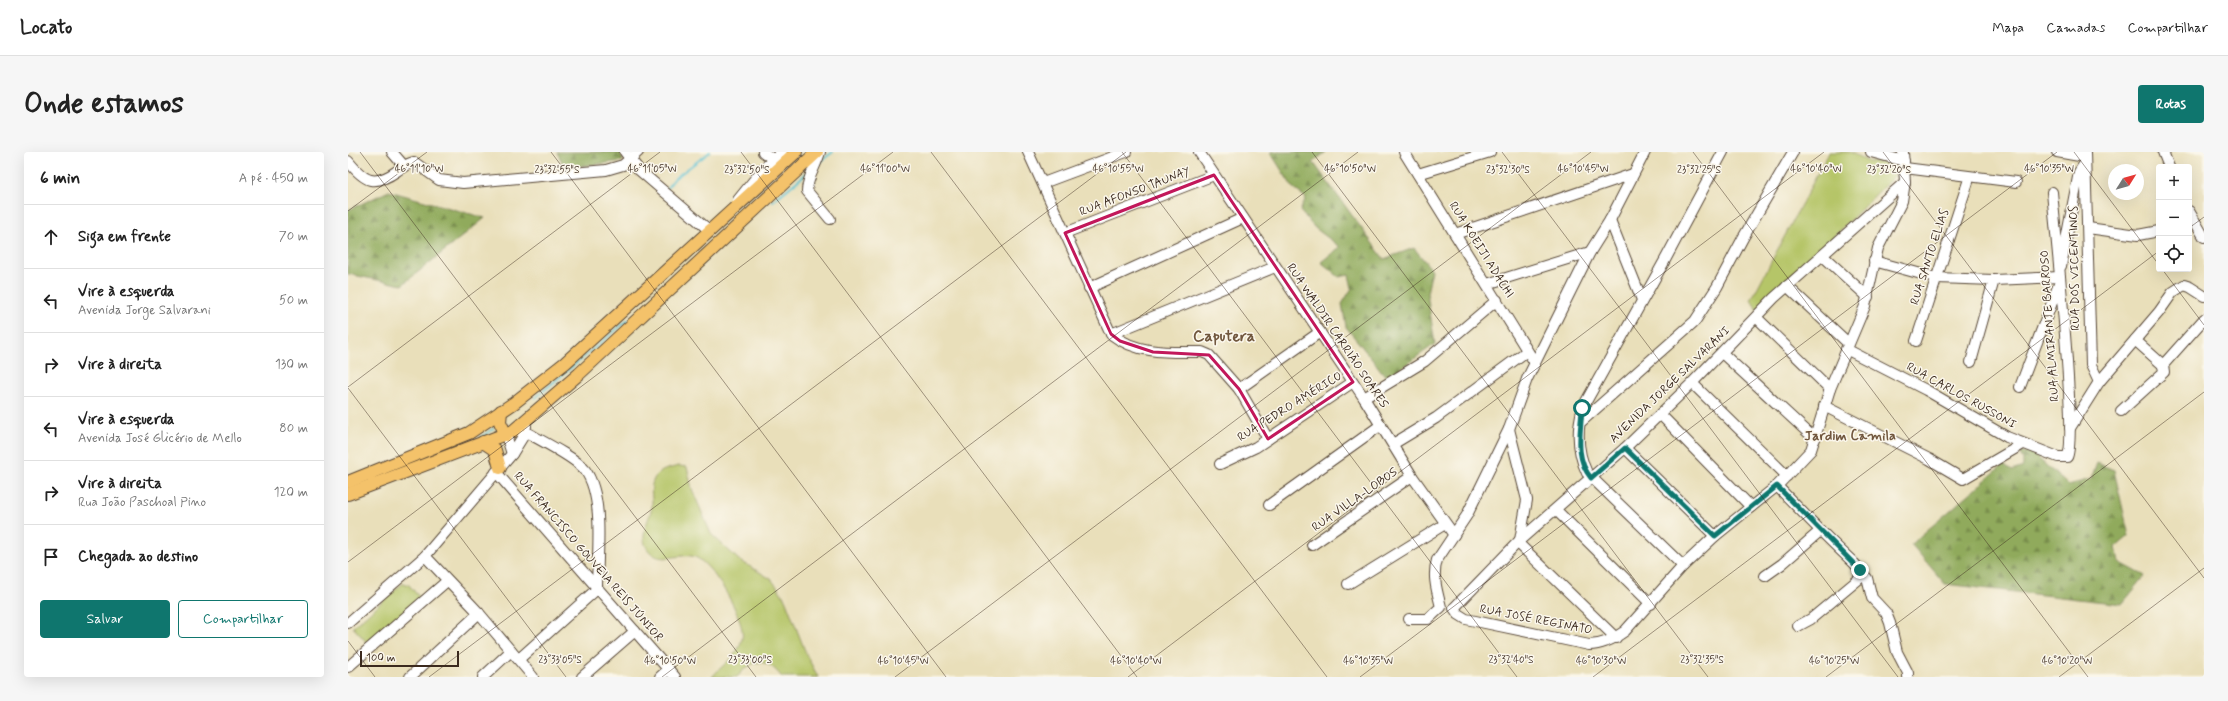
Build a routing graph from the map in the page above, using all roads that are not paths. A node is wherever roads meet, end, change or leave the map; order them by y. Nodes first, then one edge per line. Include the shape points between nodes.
1 (392, 152) edge
2 (638, 152) edge
3 (764, 152) edge
4 (782, 152) edge
5 (796, 152) edge
6 (819, 152) edge
7 (1028, 152) edge
8 (1126, 152) edge
9 (1199, 152) edge
10 (1404, 152) edge
11 (1490, 152) edge
12 (1646, 152) edge
13 (1723, 152) edge
14 (1793, 152) edge
15 (1871, 152) edge
16 (2057, 152) edge
17 (2163, 152) edge
18 (2067, 153) edge
19 (627, 156) edge
20 (2085, 157) edge
21 (774, 160) junction
22 (1904, 160) edge
23 (348, 161) edge
24 (2168, 164) edge
25 (404, 166) junction
26 (1418, 174) junction
27 (1633, 174) junction
28 (1214, 175) junction
29 (1905, 182) junction
30 (1968, 182) dead end
31 (2016, 182) dead end
32 (1043, 183) junction
33 (2052, 192) dead end
34 (1243, 218) junction
35 (723, 219) junction
36 (830, 219) dead end
37 (1610, 220) junction
38 (2192, 220) edge
39 (2088, 228) junction
40 (710, 231) junction
41 (2156, 232) edge
42 (1065, 233) junction
43 (1455, 234) junction
44 (2204, 237) edge
45 (1590, 252) junction
46 (1823, 256) junction
47 (1874, 261) junction
48 (1275, 267) junction
49 (2060, 276) junction
50 (1936, 278) junction
51 (1994, 280) junction
52 (1487, 284) junction
53 (1787, 286) junction
54 (1089, 288) junction
55 (639, 295) junction
56 (2204, 296) edge
57 (1868, 297) junction
58 (1497, 300) junction
59 (1642, 300) junction
60 (1756, 318) junction
61 (2204, 319) edge
62 (630, 327) junction
63 (1320, 332) junction
64 (1111, 334) junction
65 (2135, 340) junction
66 (1916, 341) dead end
67 (1847, 346) junction
68 (1527, 351) junction
69 (1722, 353) junction
70 (1971, 362) dead end
71 (1535, 363) junction
72 (2163, 365) junction
73 (1353, 382) junction
74 (2099, 382) junction
75 (1692, 383) junction
76 (2020, 387) dead end
77 (1239, 389) junction
78 (1830, 389) junction
79 (1364, 398) junction
80 (514, 403) junction
81 (1824, 406) junction
82 (501, 411) junction
83 (2121, 411) dead end
84 (1660, 414) junction
85 (1582, 421) junction
86 (1382, 425) junction
87 (526, 426) junction
88 (2070, 428) junction
89 (1510, 429) junction
90 (506, 435) junction
91 (1268, 439) junction
92 (1815, 439) junction
93 (483, 442) junction
94 (1393, 444) junction
95 (2022, 444) junction
96 (1625, 448) junction
97 (512, 454) junction
98 (2067, 457) joint
99 (1220, 464) dead end
100 (498, 470) junction
101 (1412, 476) junction
102 (1787, 476) junction
103 (1591, 478) junction
104 (348, 482) edge
105 (1777, 486) junction
106 (348, 494) edge
107 (1269, 505) dead end
108 (1751, 507) junction
109 (1556, 510) junction
110 (1444, 524) junction
111 (1820, 531) junction
112 (1454, 535) junction
113 (1715, 536) junction
114 (1519, 542) junction
115 (1312, 545) dead end
116 (425, 556) junction
117 (1683, 566) junction
118 (1861, 574) junction
119 (1764, 576) dead end
120 (447, 581) junction
121 (1348, 584) dead end
122 (597, 589) junction
123 (1651, 604) junction
124 (1441, 607) junction
125 (1454, 608) junction
126 (479, 613) junction
127 (1409, 619) dead end
128 (348, 623) edge
129 (1798, 626) dead end
130 (634, 631) junction
131 (1616, 638) junction
132 (511, 650) junction
133 (519, 659) junction
134 (348, 667) edge
135 (672, 673) edge
136 (410, 677) edge
137 (483, 677) edge
138 (533, 677) edge
139 (582, 677) edge
140 (660, 677) edge
141 (1908, 677) edge

1 - 25 street
2 - 19 street
3 - 21 street
4 - 21 street
5 - 35 main road
6 - 36 street via 807,191
6 - 62 main road
7 - 32 street
8 - 32 street
9 - 28 street, RUA WALDIR CARRIÃO SOARES
10 - 26 street, RUA KOEIJI ADACHI
11 - 26 street
12 - 27 street
13 - 59 street
14 - 85 street via 1695,321
15 - 22 street
16 - 18 street
17 - 24 street
18 - 20 street
19 - 25 street via 616,167 591,172 463,182 439,180 414,162
19 - 40 street
20 - 39 street, RUA DOS VICENTINOS
20 - 49 street via 2079,172
21 - 35 street via 756,176
22 - 29 street, RUA JOSÉ REGINATO
22 - 31 street
23 - 25 street via 359,174 375,181 383,180
26 - 43 street, RUA KOEIJI ADACHI
27 - 37 street
27 - 43 street
28 - 34 street, RUA WALDIR CARRIÃO SOARES
28 - 42 street, RUA AFONSO TAUNAY
29 - 46 street, AVENIDA JORGE SALVARANI
29 - 47 street, RUA JOSÉ REGINATO via 1898,211
30 - 50 street, RUA SANTO ELIAS
32 - 42 street
33 - 49 street, RUA ALMIRANTE BARROSO
34 - 48 street, RUA WALDIR CARRIÃO SOARES
34 - 54 street
35 - 40 main road
37 - 45 street
37 - 59 street
38 - 44 street
39 - 41 street via 2138,235
39 - 74 street, RUA DOS VICENTINOS via 2091,365
40 - 55 main road
42 - 54 street
43 - 52 street, RUA KOEIJI ADACHI
45 - 52 street
45 - 71 street
46 - 53 street, AVENIDA JORGE SALVARANI
46 - 57 street
47 - 50 street
47 - 57 street, RUA JOSÉ REGINATO
48 - 63 street, RUA WALDIR CARRIÃO SOARES
48 - 64 street
49 - 51 street
49 - 76 street
49 - 88 street, RUA ALMIRANTE BARROSO
50 - 51 street
50 - 66 street, RUA SANTO ELIAS
51 - 70 street
52 - 58 street, RUA KOEIJI ADACHI
53 - 60 street, AVENIDA JORGE SALVARANI
53 - 67 street, RUA CARLOS RUSSONI
54 - 64 street
55 - 62 main road via 621,320 622,325
55 - 80 main road via 550,376
56 - 65 street via 2184,285 2173,292
57 - 67 street, RUA JOSÉ REGINATO
58 - 68 street, RUA KOEIJI ADACHI
58 - 79 street via 1425,361
59 - 85 street via 1583,406
60 - 69 street, AVENIDA JORGE SALVARANI
60 - 78 street
61 - 72 street
62 - 87 main road
63 - 73 street, RUA WALDIR CARRIÃO SOARES
63 - 77 street
64 - 77 street via 1120,341 1153,352 1202,352 1210,355
65 - 72 street
65 - 74 street
67 - 78 street, RUA JOSÉ REGINATO
67 - 95 street, RUA CARLOS RUSSONI
68 - 71 street, RUA KOEIJI ADACHI
68 - 94 street via 1436,418
69 - 75 street, AVENIDA JORGE SALVARANI
69 - 92 street
71 - 89 street
72 - 83 street via 2164,372
73 - 79 street, RUA WALDIR CARRIÃO SOARES
73 - 91 street, RUA PEDRO AMÉRICO
74 - 88 street
75 - 84 street, AVENIDA JORGE SALVARANI
75 - 102 street
77 - 91 street
78 - 81 street, RUA JOSÉ REGINATO
79 - 86 street, RUA WALDIR CARRIÃO SOARES
80 - 82 main road
80 - 87 main road via 524,408
81 - 92 street, RUA JOSÉ REGINATO
81 - 95 street via 1964,479
82 - 90 main road via 500,422
82 - 104 main road via 469,433
84 - 96 street, AVENIDA JORGE SALVARANI
84 - 108 street
85 - 103 street via 1579,444 1582,462
86 - 94 street, RUA WALDIR CARRIÃO SOARES
86 - 107 street
87 - 90 main road
87 - 97 street
87 - 122 street via 585,469 591,479 598,511
88 - 98 street, RUA ALMIRANTE BARROSO
89 - 112 street via 1467,515
89 - 114 street via 1527,500
90 - 93 main road
90 - 97 street
91 - 99 street, RUA PEDRO AMÉRICO
92 - 102 street, RUA JOSÉ REGINATO via 1809,453
93 - 100 main road via 495,450
93 - 106 main road
94 - 101 street, RUA WALDIR CARRIÃO SOARES
95 - 98 street, RUA CARLOS RUSSONI via 2058,457
96 - 103 street, AVENIDA JORGE SALVARANI
96 - 113 street
97 - 100 street
100 - 116 street
100 - 122 street, RUA FRANCISCO GOUVEIA REIS JÚNIOR
101 - 110 street, RUA WALDIR CARRIÃO SOARES
101 - 115 street, RUA VILLA-LOBOS
102 - 105 street, RUA JOSÉ REGINATO
103 - 109 street, AVENIDA JORGE SALVARANI
103 - 117 street
105 - 108 street, RUA JOSÉ REGINATO
105 - 111 street
108 - 113 street, RUA JOSÉ REGINATO
109 - 114 street, AVENIDA JORGE SALVARANI
109 - 123 street
110 - 112 street, RUA WALDIR CARRIÃO SOARES
110 - 121 street
111 - 118 street via 1857,566
111 - 119 street
112 - 124 street via 1435,566 1435,585
113 - 117 street, RUA JOSÉ REGINATO
114 - 125 street, AVENIDA JORGE SALVARANI
114 - 131 street
116 - 120 street
116 - 128 street
117 - 123 street, RUA JOSÉ REGINATO
118 - 129 street via 1859,579 1811,619
118 - 141 street via 1868,581 1872,598 1886,613
120 - 126 street
120 - 134 street
122 - 130 street, RUA FRANCISCO GOUVEIA REIS JÚNIOR
122 - 133 street
123 - 131 street, RUA JOSÉ REGINATO
124 - 125 street
124 - 127 street via 1428,619
125 - 131 street, RUA JOSÉ REGINATO via 1466,620 1589,645 1602,644
126 - 132 street
126 - 136 street
130 - 135 street, RUA FRANCISCO GOUVEIA REIS JÚNIOR
130 - 139 street
132 - 133 street
132 - 137 street
133 - 138 street
135 - 140 street

